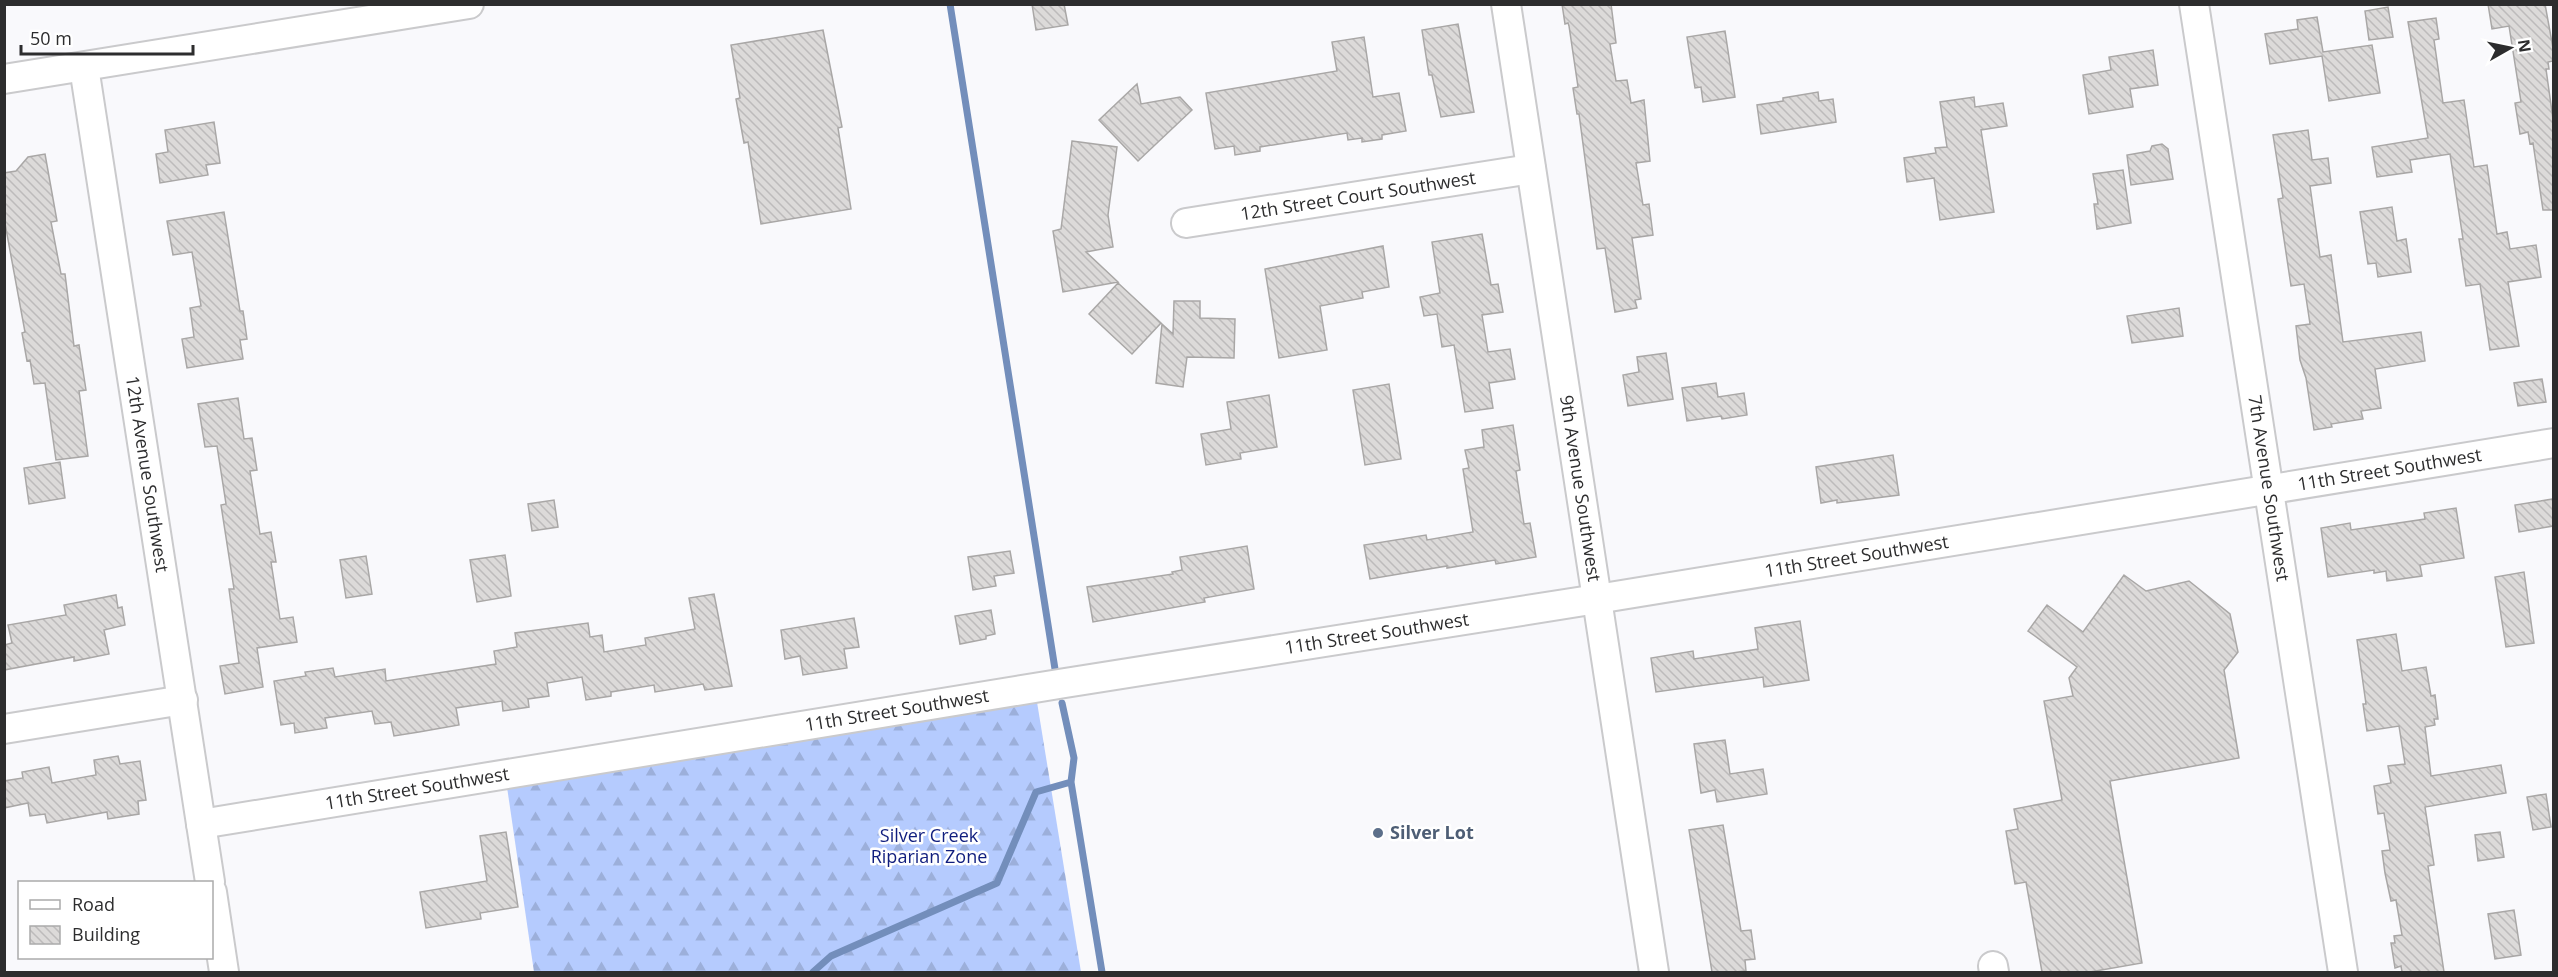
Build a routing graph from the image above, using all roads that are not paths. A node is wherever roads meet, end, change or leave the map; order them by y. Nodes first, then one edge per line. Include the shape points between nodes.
1 (469, 4) edge
2 (1506, 4) edge
3 (2194, 4) edge
4 (84, 67) junction
5 (4, 79) edge
6 (1531, 170) junction
7 (1186, 223) dead end
8 (2553, 442) edge
9 (2269, 488) junction
10 (1597, 599) junction
11 (183, 700) junction
12 (4, 729) edge
13 (201, 824) junction
14 (210, 881) edge
15 (213, 899) edge
16 (224, 972) edge
17 (1654, 972) edge
18 (2343, 972) edge

1 - 4 street
2 - 6 street, 9th Avenue Southwest
3 - 9 street, 7th Avenue Southwest
4 - 5 street
4 - 11 street, 12th Avenue Southwest
6 - 7 street, 12th Street Court Southwest
6 - 10 street, 9th Avenue Southwest
8 - 9 street, 11th Street Southwest
9 - 10 street, 11th Street Southwest
9 - 18 street, 7th Avenue Southwest
10 - 13 street, 11th Street Southwest
10 - 17 street, 9th Avenue Southwest
11 - 12 street
11 - 13 street, 12th Avenue Southwest
13 - 14 street, 12th Avenue Southwest
15 - 16 street

